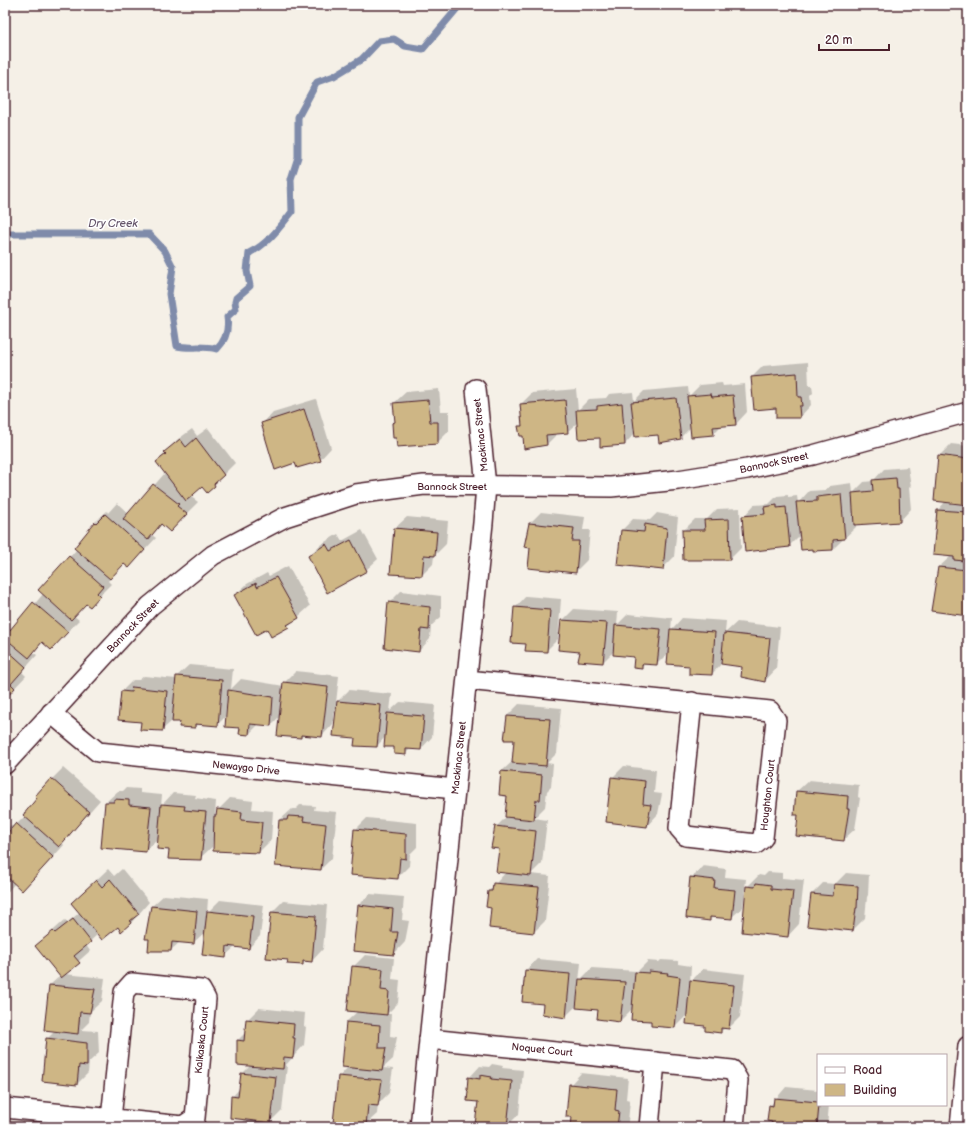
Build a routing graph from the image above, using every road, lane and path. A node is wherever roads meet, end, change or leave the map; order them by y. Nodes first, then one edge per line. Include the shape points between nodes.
1 (476, 389) dead end
2 (968, 412) edge
3 (486, 486) junction
4 (467, 680) junction
5 (692, 702) junction
6 (51, 713) junction
7 (5, 764) edge
8 (455, 789) junction
9 (429, 1039) junction
10 (968, 1046) edge
11 (655, 1062) junction
12 (5, 1108) edge
13 (111, 1119) junction
14 (420, 1127) edge
15 (649, 1127) edge
16 (734, 1127) edge
17 (960, 1127) edge

1 - 3 street, Mackinac Street
2 - 3 street, Bannock Street via 813,454 747,469 678,480 611,487
3 - 4 street, Mackinac Street
3 - 6 street, Bannock Street via 424,485 356,494 285,517 214,555 150,606
4 - 5 street, Houghton Court
4 - 8 street, Mackinac Street
5 - 5 street, Houghton Court via 770,711 776,720 764,838 756,844 686,836 678,828
6 - 7 street, Bannock Street
6 - 8 street, Newaygo Drive via 98,752
8 - 9 street, Mackinac Street
9 - 11 street, Noquet Court
9 - 14 street, Mackinac Street
10 - 17 street
11 - 15 street
11 - 16 street, Noquet Court via 732,1070 738,1080
12 - 13 street, Kalkaska Court
13 - 13 street, Kalkaska Court via 183,1126 195,1118 206,1000 201,990 132,983 124,992

